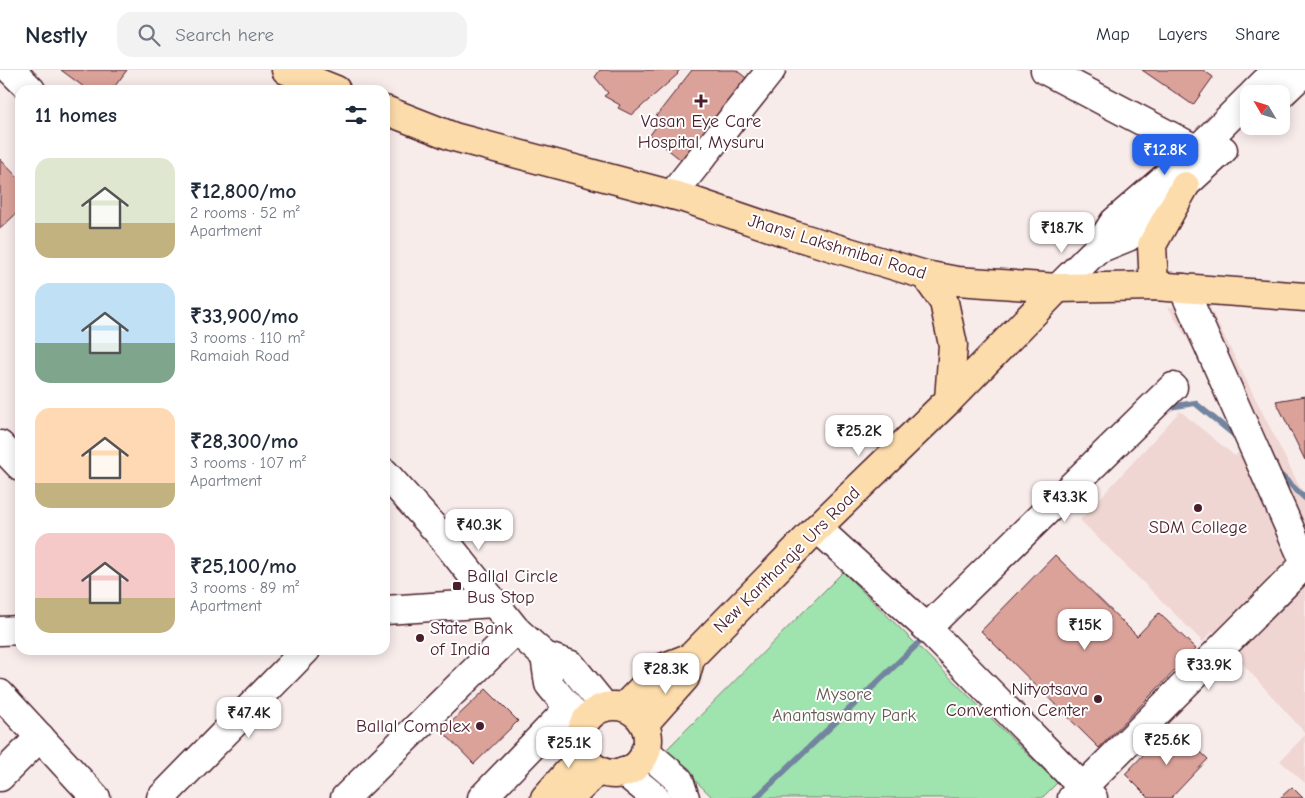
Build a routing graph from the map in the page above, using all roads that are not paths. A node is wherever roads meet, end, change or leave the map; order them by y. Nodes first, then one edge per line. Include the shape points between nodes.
1 (11, 70) edge
2 (286, 70) edge
3 (771, 70) edge
4 (1045, 70) edge
5 (1277, 70) edge
6 (1305, 71) edge
7 (26, 85) edge
8 (324, 85) edge
9 (1262, 85) edge
10 (1290, 85) edge
11 (1240, 107) edge
12 (390, 112) edge
13 (1240, 134) edge
14 (1196, 150) junction
15 (1185, 186) junction
16 (672, 195) junction
17 (1096, 250) junction
18 (925, 275) junction
19 (1154, 286) junction
20 (1058, 288) junction
21 (1183, 288) junction
22 (1305, 297) edge
23 (1173, 388) dead end
24 (949, 400) junction
25 (0, 445) edge
26 (15, 461) edge
27 (390, 479) edge
28 (817, 528) junction
29 (1305, 564) edge
30 (494, 604) junction
31 (390, 610) edge
32 (919, 621) junction
33 (15, 630) edge
34 (516, 630) junction
35 (0, 631) edge
36 (301, 655) edge
37 (545, 656) junction
38 (0, 694) edge
39 (624, 712) junction
40 (576, 717) junction
41 (40, 737) junction
42 (646, 751) junction
43 (602, 766) junction
44 (0, 777) edge
45 (1083, 794) edge
46 (96, 798) edge
47 (161, 798) edge
48 (345, 798) edge
49 (482, 798) edge
50 (545, 798) edge
51 (570, 798) edge
52 (656, 798) edge
53 (685, 798) edge

1 - 7 street
2 - 8 main road
3 - 16 street
4 - 14 street
5 - 9 street
6 - 10 street
11 - 14 street
12 - 16 main road, Jhansi Lakshmibai Road via 454,138
13 - 15 street
14 - 17 street via 1114,222
15 - 17 street via 1128,237
15 - 19 main road via 1152,246
16 - 18 main road, Jhansi Lakshmibai Road
17 - 20 street, New Kantharaje Urs Road
18 - 20 main road, Jhansi Lakshmibai Road via 957,281
18 - 24 main road via 944,302 953,345
19 - 20 main road, Jhansi Lakshmibai Road
19 - 21 main road, Jhansi Lakshmibai Road
20 - 24 main road, New Kantharaje Urs Road
21 - 22 main road, Jhansi Lakshmibai Road
21 - 29 street
23 - 32 street
24 - 28 main road, New Kantharaje Urs Road
25 - 26 street
27 - 30 street via 437,531
28 - 32 street
28 - 39 main road, New Kantharaje Urs Road via 691,657 685,678
29 - 45 street
30 - 31 street
30 - 34 street
32 - 45 street
33 - 35 street
34 - 37 street
34 - 48 street
36 - 47 street
37 - 39 street via 571,665
37 - 40 street via 549,684
38 - 41 street
39 - 40 main road, New Kantharaje Urs Road via 596,711 588,717
39 - 42 main road via 648,742
40 - 43 main road via 580,746
40 - 49 street
41 - 44 street
41 - 46 street
42 - 43 main road via 637,764
42 - 53 street via 679,780
43 - 50 main road
43 - 51 main road
43 - 52 street

